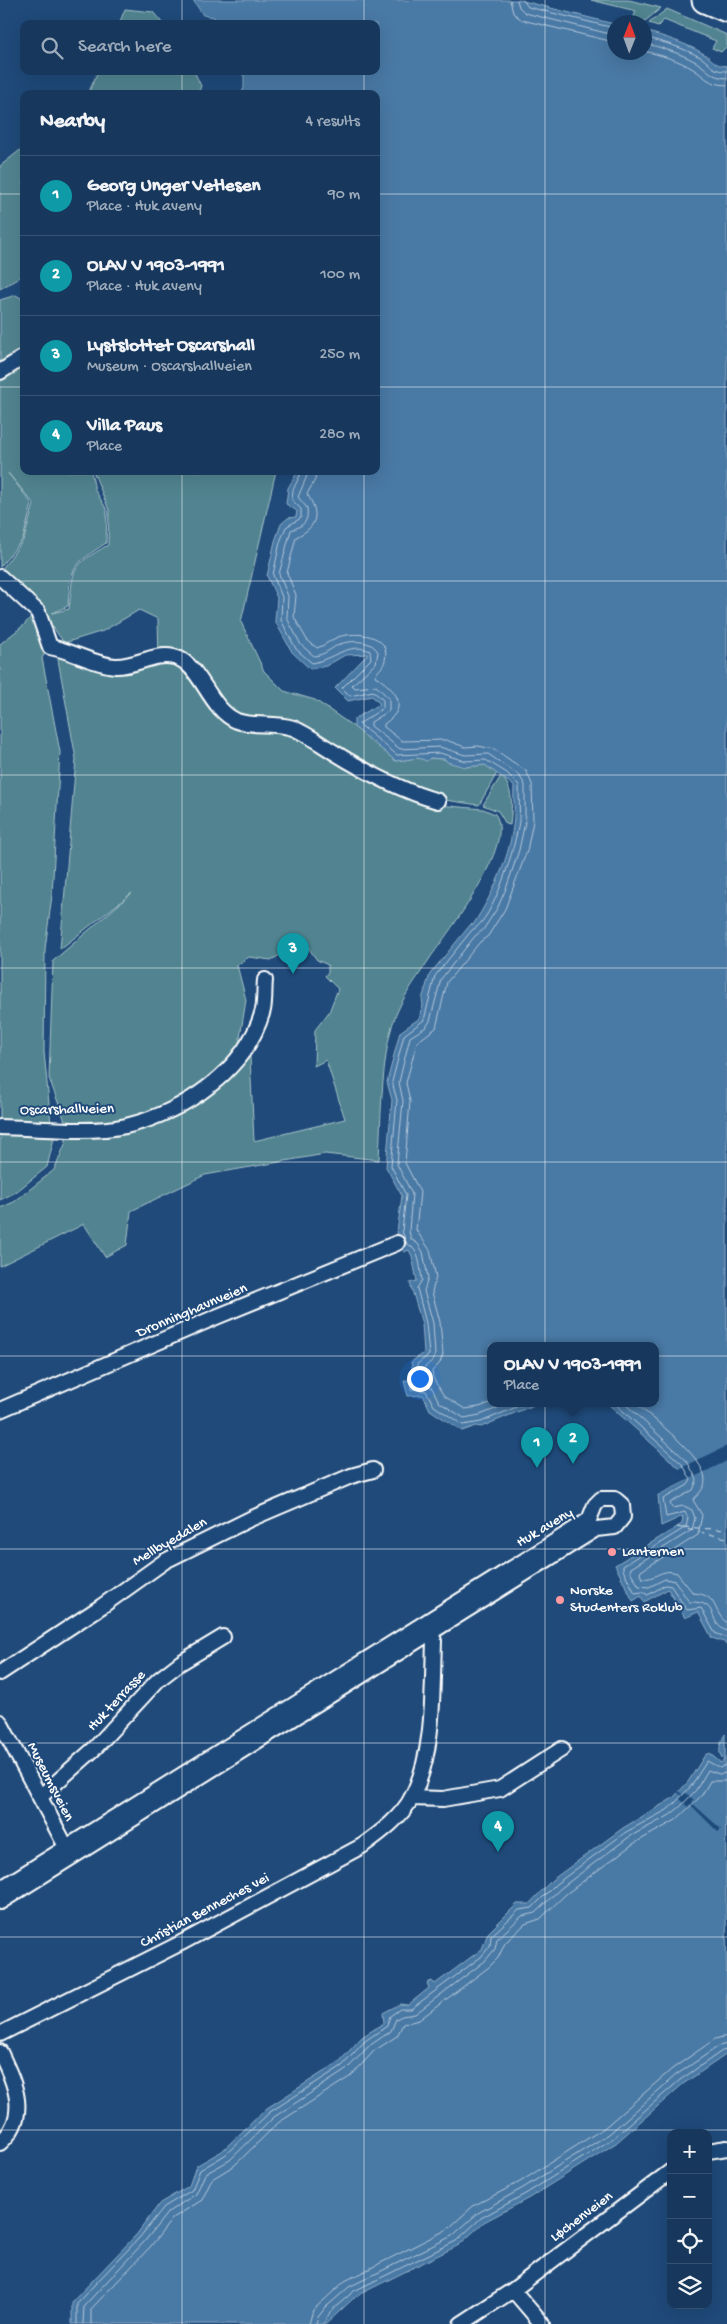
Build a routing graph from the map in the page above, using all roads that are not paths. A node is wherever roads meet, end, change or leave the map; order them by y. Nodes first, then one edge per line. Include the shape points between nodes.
1 (704, 0) edge
2 (727, 9) edge
3 (20, 360) edge
4 (0, 372) edge
5 (0, 577) edge
6 (438, 801) dead end
7 (265, 980) dead end
8 (0, 1127) edge
9 (397, 1243) dead end
10 (0, 1410) edge
11 (373, 1470) dead end
12 (504, 1579) junction
13 (429, 1627) junction
14 (223, 1637) dead end
15 (0, 1673) edge
16 (0, 1722) edge
17 (562, 1749) dead end
18 (40, 1797) junction
19 (411, 1798) junction
20 (69, 1853) junction
21 (0, 1889) edge
22 (0, 1902) edge
23 (0, 2034) edge
24 (0, 2052) edge
25 (0, 2142) edge
26 (727, 2148) edge
27 (712, 2150) edge
28 (667, 2174) edge
29 (513, 2290) junction
30 (461, 2324) edge
31 (542, 2324) edge

1 - 2 highway
3 - 4 street
5 - 6 street via 38,612 50,647 114,666 126,666 156,656 175,657 185,662 218,708 237,721 292,728 406,790
7 - 8 street, Oscarshallveien via 263,1009 244,1050 223,1076 182,1105 126,1126 83,1129
9 - 10 street, Dronninghavnveien
11 - 15 street, Mellbyedalen via 292,1500 180,1553
12 - 12 street, Huk aveny via 596,1529 615,1527 623,1517 622,1505 615,1499 601,1499 595,1505 590,1520
12 - 13 street, Huk aveny
13 - 19 street, Christian Benneches vei via 434,1641 426,1757
13 - 20 street, Huk aveny
14 - 18 street, Huk terrasse via 158,1680 94,1749
16 - 18 street, Museumsveien
17 - 19 street via 500,1789 443,1799
18 - 20 street, Museumsveien
19 - 23 street, Christian Benneches vei via 378,1834 362,1846
20 - 21 street, Huk aveny
20 - 22 street, Huk aveny
24 - 25 street via 18,2099 14,2126
26 - 27 street
28 - 29 street, Løchenveien
29 - 30 street, Løchenveien
29 - 31 street

